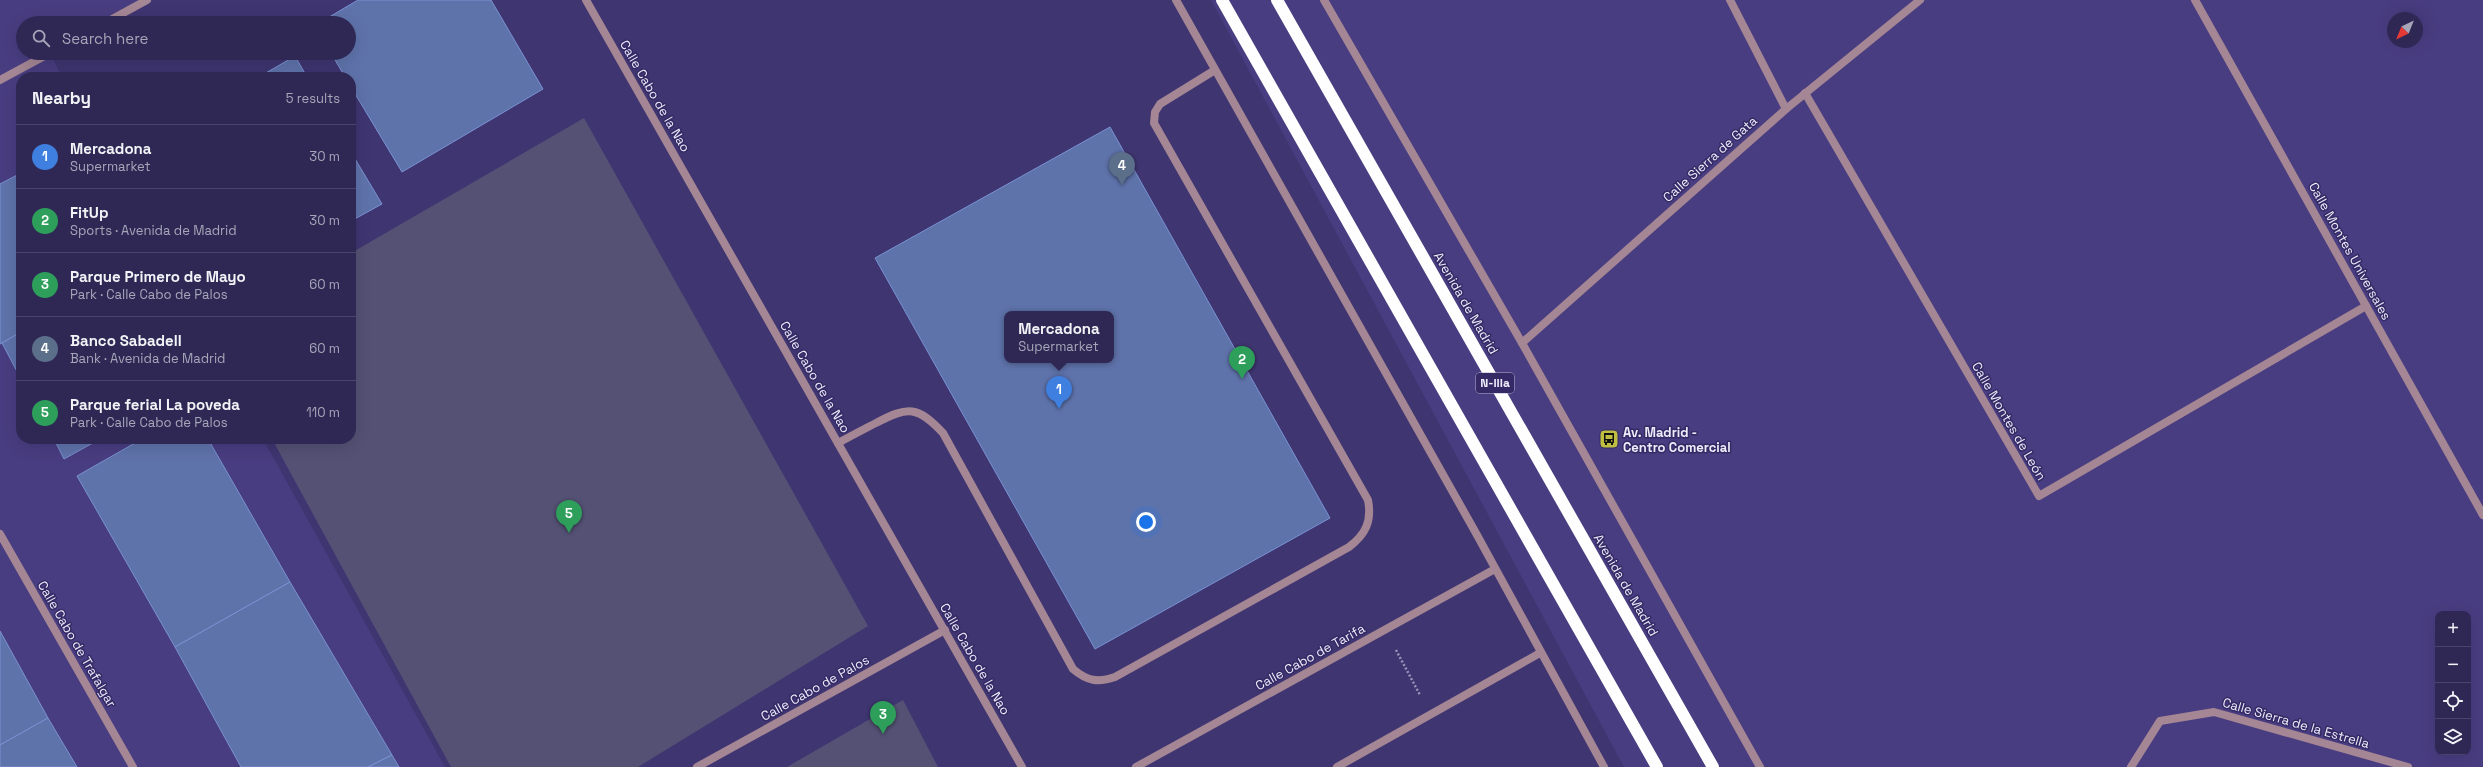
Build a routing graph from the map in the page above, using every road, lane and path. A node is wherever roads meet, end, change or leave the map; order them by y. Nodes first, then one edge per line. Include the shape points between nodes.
1 (147, 0) edge
2 (586, 0) edge
3 (1176, 0) edge
4 (1222, 0) edge
5 (1277, 0) edge
6 (1324, 0) edge
7 (1730, 0) edge
8 (1920, 0) edge
9 (2195, 0) edge
10 (118, 16) edge
11 (37, 60) edge
12 (1215, 70) junction
13 (0, 80) edge
14 (1805, 93) junction
15 (1786, 109) junction
16 (2366, 306) junction
17 (1522, 343) junction
18 (838, 443) junction
19 (2483, 515) edge
20 (0, 534) edge
21 (1495, 569) junction
22 (945, 630) junction
23 (1385, 630) junction
24 (1540, 653) junction
25 (1431, 714) junction
26 (133, 767) edge
27 (697, 767) edge
28 (1022, 767) edge
29 (1136, 767) edge
30 (1337, 767) edge
31 (1604, 767) edge
32 (1657, 767) edge
33 (1713, 767) edge
34 (1760, 767) edge
35 (2131, 767) edge
36 (2408, 767) edge

1 - 10 street
2 - 18 street, Calle Cabo de la Nao
3 - 12 street
4 - 32 highway
5 - 33 highway, Avenida de Madrid / N-IIIa
6 - 17 street
7 - 15 street
8 - 14 street, Calle Sierra de Gata
9 - 16 street, Calle Montes Universales
11 - 13 street
12 - 18 street via 1160,104 1155,112 1154,123 1368,500 1368,526 1360,539 1116,677 1094,681 1086,679 1074,669 942,433 932,422 921,414 901,410
12 - 21 street
14 - 15 street, Calle Sierra de Gata
14 - 16 street, Calle Montes de León via 2039,496
15 - 17 street, Calle Sierra de Gata
16 - 19 street, Calle Montes Universales
17 - 34 street
18 - 22 street, Calle Cabo de la Nao
20 - 26 street, Calle Cabo de Trafalgar
21 - 23 street, Calle Cabo de Tarifa
21 - 24 street
22 - 27 street, Calle Cabo de Palos
22 - 28 street, Calle Cabo de la Nao
23 - 25 path
23 - 29 street, Calle Cabo de Tarifa
24 - 25 street
24 - 31 street
25 - 30 street
35 - 36 street, Calle Sierra de la Estrella via 2160,721 2214,712

